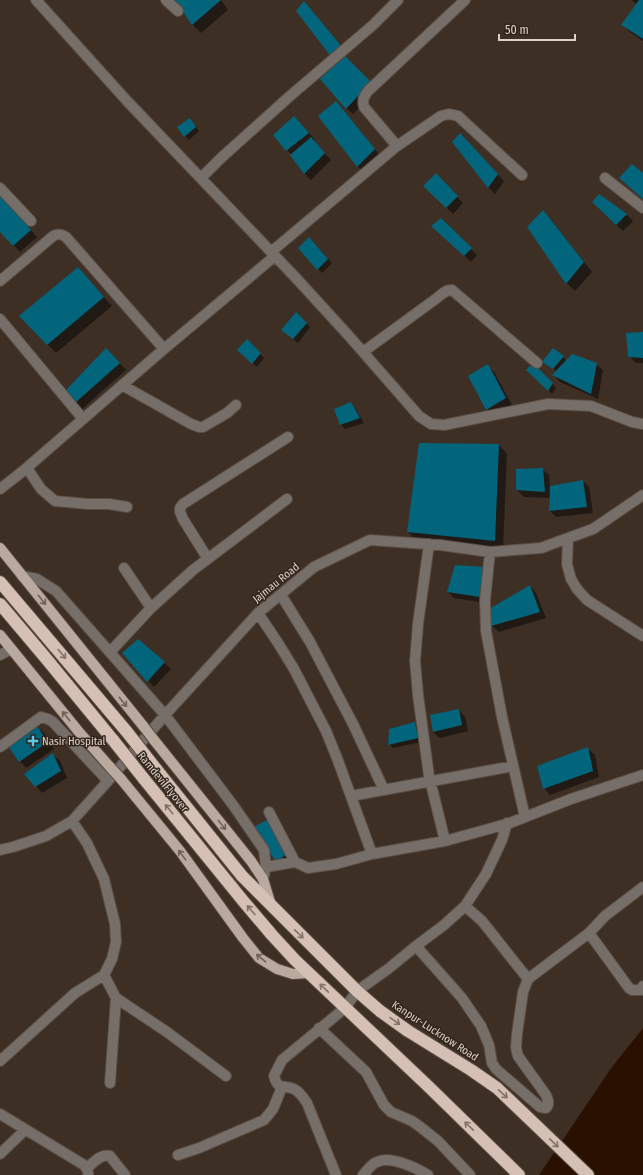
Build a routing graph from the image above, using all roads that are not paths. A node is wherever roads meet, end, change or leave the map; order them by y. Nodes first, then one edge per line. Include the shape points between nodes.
1 (36, 0) edge
2 (166, 0) edge
3 (398, 0) edge
4 (464, 0) edge
5 (178, 11) dead end
6 (397, 146) junction
7 (522, 175) dead end
8 (201, 178) junction
9 (605, 178) dead end
10 (0, 188) edge
11 (643, 208) edge
12 (31, 221) dead end
13 (273, 254) junction
14 (0, 281) edge
15 (0, 319) edge
16 (164, 349) junction
17 (363, 352) junction
18 (537, 363) dead end
19 (122, 385) junction
20 (236, 405) dead end
21 (83, 419) junction
22 (643, 424) edge
23 (288, 437) dead end
24 (27, 468) junction
25 (0, 489) edge
26 (643, 495) edge
27 (287, 499) dead end
28 (127, 507) dead end
29 (568, 538) junction
30 (429, 544) junction
31 (0, 548) edge
32 (490, 552) junction
33 (208, 559) junction
34 (124, 568) dead end
35 (22, 576) junction
36 (0, 582) edge
37 (280, 595) junction
38 (0, 604) edge
39 (151, 608) junction
40 (258, 613) junction
41 (0, 635) edge
42 (643, 636) edge
43 (11, 649) junction
44 (110, 652) junction
45 (0, 656) edge
46 (165, 715) junction
47 (0, 748) edge
48 (513, 766) junction
49 (643, 775) edge
50 (108, 781) junction
51 (430, 782) junction
52 (384, 790) junction
53 (351, 796) junction
54 (269, 812) dead end
55 (525, 817) junction
56 (72, 821) junction
57 (507, 823) junction
58 (445, 841) junction
59 (1, 850) edge
60 (372, 854) junction
61 (295, 862) junction
62 (266, 867) junction
63 (263, 879) junction
64 (643, 887) edge
65 (271, 906) junction
66 (465, 906) junction
67 (589, 933) junction
68 (416, 946) junction
69 (309, 973) junction
70 (104, 975) junction
71 (528, 979) junction
72 (643, 986) edge
73 (358, 991) junction
74 (116, 998) junction
75 (345, 1008) junction
76 (319, 1028) junction
77 (0, 1062) edge
78 (226, 1076) dead end
79 (110, 1083) dead end
80 (282, 1087) junction
81 (0, 1114) edge
82 (25, 1130) junction
83 (0, 1154) edge
84 (178, 1155) dead end
85 (87, 1172) edge
86 (125, 1175) edge
87 (336, 1175) edge
88 (363, 1175) edge
89 (428, 1175) edge
90 (470, 1175) edge
91 (519, 1175) edge
92 (588, 1175) edge

1 - 8 street
2 - 5 street
3 - 8 street
4 - 6 street via 364,96 364,106
6 - 7 street via 441,116 458,116
6 - 13 street
8 - 13 street
9 - 11 street
10 - 12 street
13 - 16 street
13 - 17 street
14 - 16 street via 52,237 62,234
15 - 21 street
16 - 19 street
17 - 18 street via 444,292 452,290
17 - 22 street via 419,416 431,424 444,425 548,404 591,406
19 - 20 street via 199,427 227,413
19 - 21 street
21 - 24 street
23 - 33 street via 180,508 182,519
24 - 25 street
24 - 28 street via 41,489 55,501
26 - 29 street, Jajmau Road via 593,529
27 - 33 street
29 - 32 street, Jajmau Road via 541,548
29 - 42 street via 567,564 577,589 587,600
30 - 32 street, Jajmau Road
30 - 37 street, Jajmau Road via 370,540 314,567
30 - 51 street via 415,662
31 - 35 main road
32 - 48 street via 486,631
33 - 39 street
34 - 39 street
35 - 44 street via 37,579 56,591
35 -> 63 main road, bridge
36 -> 65 highway, Ramdevi Flyover, bridge via 115,716 242,876
37 - 40 street, Jajmau Road
37 - 52 street via 310,642
69 -> 38 highway, Ramdevi Flyover, bridge via 268,930
39 - 44 street
40 - 46 street, Jajmau Road
40 - 53 street via 294,669 326,731
41 - 43 main road
43 - 45 street
69 -> 43 main road, bridge via 293,974 277,969 259,958 180,851
44 - 46 street
46 - 50 street, Jajmau Road
46 - 62 street via 264,850
47 - 50 street via 41,717 48,719
48 - 51 street
48 - 55 street
49 - 55 street
50 - 56 street, Jajmau Road
51 - 52 street
51 - 58 street
52 - 53 street
53 - 60 street
54 - 61 street
55 - 57 street
56 - 59 street, Jajmau Road via 46,836
56 - 70 street via 87,843 104,879 115,924 116,942 112,959
57 - 58 street
57 - 66 street via 486,874
58 - 60 street
60 - 61 street via 336,864 308,868
61 - 62 street
62 - 63 street
63 - 65 main road
64 - 67 street via 605,916
65 -> 73 highway, Kanpur-Lucknow Road
66 - 68 street
66 - 71 street via 486,926
67 - 71 street
67 - 72 street via 629,988 640,990
68 - 71 street via 462,998 481,1026 496,1069 540,1107 546,1108 549,1102 546,1095 518,1056 516,1048 523,992
68 - 73 street
75 -> 69 highway
70 - 74 street
70 - 77 street via 75,993
73 - 75 street
73 -> 92 highway, Kanpur-Lucknow Road via 408,1031 497,1088
74 - 78 street
74 - 79 street
75 - 76 street
91 -> 75 highway
76 - 80 street via 282,1060 274,1076 276,1083
76 - 90 street via 366,1072 384,1105 391,1112 412,1121 438,1141
80 - 84 street via 273,1109 264,1120
80 - 87 street via 292,1088 302,1095 307,1103
81 - 82 street
82 - 83 street
82 - 85 street via 84,1165
85 - 86 street via 107,1154
88 - 89 street via 375,1162 383,1160 394,1160

